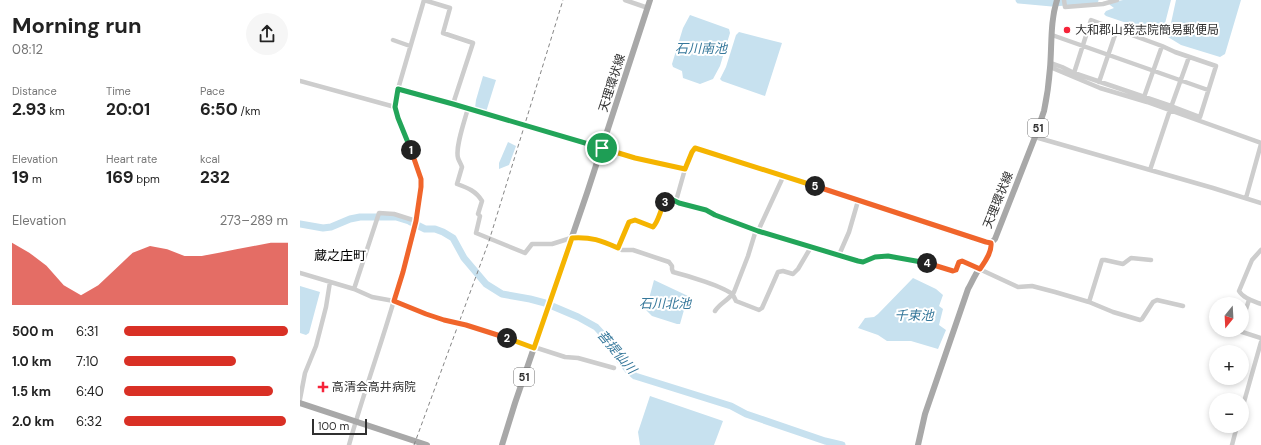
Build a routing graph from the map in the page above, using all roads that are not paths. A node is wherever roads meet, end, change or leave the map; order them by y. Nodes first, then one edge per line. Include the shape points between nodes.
1 (424, 0) edge
2 (625, 0) edge
3 (650, 0) edge
4 (1064, 0) edge
5 (1117, 0) edge
6 (1056, 3) edge
7 (648, 8) junction
8 (1118, 29) junction
9 (1052, 35) junction
10 (393, 40) dead end
11 (410, 46) junction
12 (1083, 46) junction
13 (1162, 46) junction
14 (1108, 55) junction
15 (1189, 57) junction
16 (1051, 65) junction
17 (1153, 70) junction
18 (1074, 73) junction
19 (1181, 80) junction
20 (300, 81) edge
21 (1099, 82) junction
22 (398, 89) junction
23 (1208, 90) junction
24 (1144, 97) junction
25 (453, 104) junction
26 (395, 107) junction
27 (468, 108) junction
28 (1170, 108) junction
29 (1035, 137) junction
30 (1261, 143) edge
31 (602, 148) junction
32 (685, 169) junction
33 (1150, 170) junction
34 (783, 177) junction
35 (1246, 198) junction
36 (676, 201) junction
37 (858, 201) junction
38 (1261, 203) edge
39 (416, 221) junction
40 (757, 231) junction
41 (572, 238) junction
42 (991, 243) junction
43 (812, 247) junction
44 (618, 248) junction
45 (1261, 250) edge
46 (839, 255) junction
47 (1151, 260) dead end
48 (980, 269) junction
49 (300, 273) edge
50 (330, 282) junction
51 (354, 289) junction
52 (733, 295) junction
53 (1245, 297) edge
54 (1249, 300) edge
55 (394, 301) junction
56 (1089, 302) junction
57 (1261, 304) edge
58 (1183, 306) dead end
59 (715, 311) dead end
60 (1249, 334) edge
61 (1261, 338) edge
62 (1261, 342) edge
63 (534, 348) junction
64 (614, 368) dead end
65 (1247, 393) edge
66 (300, 399) edge
67 (300, 403) edge
68 (355, 422) junction
69 (1235, 433) edge
70 (349, 445) edge
71 (427, 445) edge
72 (502, 445) edge
73 (918, 445) edge
74 (1232, 445) edge

1 - 11 street
1 - 25 street via 450,8 443,32 473,43
2 - 7 street
3 - 7 main road, 天理環状線 / 51
4 - 5 street via 1065,7 1103,4
6 - 9 main road, 天理環状線 / 51
7 - 31 main road, 天理環状線 / 51
8 - 12 street via 1092,20
8 - 13 street
8 - 14 street
9 - 12 street
9 - 16 main road, 天理環状線 / 51
10 - 11 street
11 - 22 street
12 - 14 street
12 - 18 street
13 - 15 street
13 - 17 street
14 - 17 street
14 - 21 street
15 - 19 street
15 - 23 street via 1216,66
16 - 18 street
16 - 28 street via 1100,88
16 - 29 main road, 天理環状線 / 51 via 1047,98
17 - 19 street
17 - 24 street
18 - 21 street
19 - 23 street
19 - 28 street
20 - 26 street
21 - 24 street
22 - 25 street
22 - 26 street
23 - 28 street via 1200,117
24 - 28 street
25 - 27 street
26 - 39 street via 421,179
27 - 31 street
27 - 41 street via 460,141 458,158 462,167 457,184 478,194 482,201 476,233 525,253 532,244 552,244
28 - 30 street
28 - 33 street
29 - 33 street
29 - 42 main road, 天理環状線 / 51
30 - 35 street
31 - 32 street
31 - 41 main road, 天理環状線 / 51
32 - 34 street via 695,148
32 - 36 street
33 - 35 street
34 - 37 street
34 - 40 street
35 - 38 street
36 - 40 street
36 - 44 street via 671,199 665,202 653,227 635,220 629,222
37 - 42 street
37 - 46 street
39 - 51 street via 394,214 380,213
39 - 55 street
40 - 43 street
40 - 52 street
41 - 44 street via 596,239
41 - 63 main road, 天理環状線 / 51
42 - 48 main road, 天理環状線 / 51 via 992,247
43 - 46 street
43 - 52 street via 793,274 778,272 759,310 736,301
44 - 52 street via 633,250 669,262 673,272 708,283
45 - 53 street via 1252,260 1239,291
46 - 48 street via 863,262 875,257 896,257 953,271 962,261
47 - 56 street via 1131,258 1125,264 1120,264 1102,260
48 - 56 street via 1018,287 1032,286
48 - 73 main road, 天理環状線 / 51 via 968,289 925,414
49 - 50 street
50 - 51 street
50 - 66 street via 316,346 305,373
51 - 55 street
52 - 59 street
54 - 57 street
55 - 63 street via 426,314
55 - 68 street
56 - 58 street via 1140,320 1157,300
60 - 61 street
62 - 65 street
63 - 64 street
63 - 72 main road, 天理環状線 / 51
67 - 68 main road
68 - 70 street
68 - 71 main road
69 - 74 street

